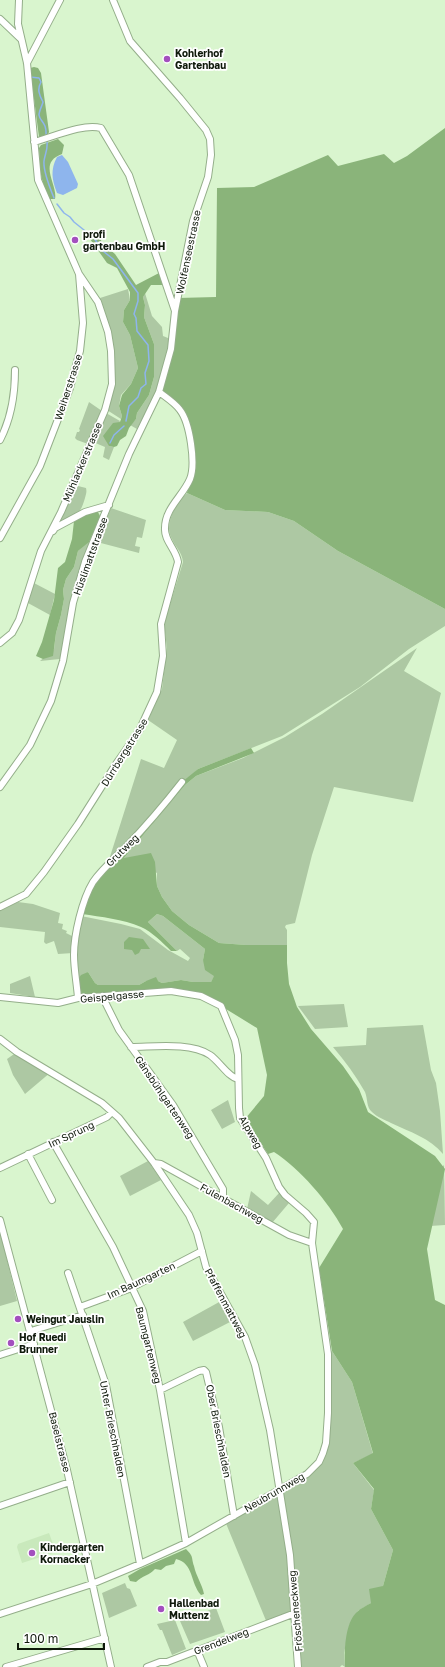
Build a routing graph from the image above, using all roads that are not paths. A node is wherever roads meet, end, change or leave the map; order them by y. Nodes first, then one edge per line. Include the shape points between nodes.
1 (19, 0) edge
2 (60, 0) edge
3 (113, 0) edge
4 (0, 19) edge
5 (22, 40) junction
6 (26, 63) junction
7 (34, 142) junction
8 (79, 274) junction
9 (175, 311) junction
10 (15, 370) dead end
11 (160, 392) junction
12 (0, 440) edge
13 (108, 505) junction
14 (50, 536) junction
15 (0, 538) edge
16 (0, 643) edge
17 (0, 649) edge
18 (182, 782) dead end
19 (0, 787) edge
20 (0, 907) edge
21 (102, 996) junction
22 (0, 997) edge
23 (78, 998) junction
24 (221, 1006) joint
25 (0, 1039) edge
26 (131, 1047) junction
27 (238, 1079) junction
28 (112, 1112) junction
29 (53, 1142) junction
30 (28, 1154) junction
31 (154, 1163) junction
32 (0, 1168) edge
33 (223, 1198) junction
34 (52, 1200) dead end
35 (0, 1220) edge
36 (312, 1243) junction
37 (202, 1251) junction
38 (68, 1273) dead end
39 (132, 1286) junction
40 (80, 1307) junction
41 (83, 1315) junction
42 (31, 1331) junction
43 (34, 1344) junction
44 (0, 1355) edge
45 (160, 1390) junction
46 (70, 1482) junction
47 (279, 1489) junction
48 (0, 1506) edge
49 (234, 1516) junction
50 (186, 1543) junction
51 (290, 1555) joint
52 (140, 1564) junction
53 (92, 1584) junction
54 (0, 1614) edge
55 (295, 1614) junction
56 (105, 1638) junction
57 (197, 1650) junction
58 (6, 1667) edge
59 (111, 1667) edge
60 (147, 1667) edge
61 (204, 1667) edge
62 (298, 1667) edge

1 - 5 street, Weiherstrasse via 18,24
2 - 6 street
3 - 9 street, Wolfenseestrasse via 130,41 206,129 210,139 208,177 193,221
4 - 5 street
5 - 6 street, Weiherstrasse
6 - 7 street, Weiherstrasse
7 - 8 street, Weiherstrasse via 38,180
7 - 9 street via 85,127 101,128 129,175
8 - 14 street, Mühlackerstrasse via 98,302 108,332 112,384 105,410
8 - 15 street, Weiherstrasse via 83,323 80,350 70,388 40,466
9 - 11 street, Wolfenseestrasse via 171,349
10 - 12 street via 13,404
11 - 13 street, Hüslimattstrasse via 129,454
11 - 20 street, Dürrbergstrasse via 174,403 186,420 193,456 190,479 165,523 166,537 178,562 161,624 163,656 157,692 139,731 44,872 26,894
13 - 14 street via 85,512 55,528
13 - 19 street, Hüslimattstrasse via 78,583 68,623 63,661 51,701 30,746
14 - 16 street, Mühlackerstrasse via 37,562 19,620 12,633
16 - 17 street
18 - 23 street, Grutweg via 157,813 108,863 93,884 76,936 74,956
21 - 23 street, Geispelgasse
21 - 24 street, Geispelgasse via 171,991 200,996
21 - 26 street, Gänsbühlgartenweg via 119,1030
22 - 23 street, Geispelgasse via 58,1003
24 - 27 street, Alpweg via 237,1047
25 - 28 street, Pfaffenmattweg via 102,1103
26 - 27 street via 180,1047 201,1050
26 - 33 street, Gänsbühlgartenweg via 173,1105 223,1189
27 - 36 street, Alpweg via 240,1118 266,1158 279,1187 314,1222
28 - 29 street, Im Sprung via 107,1117
28 - 31 street, Pfaffenmattweg
29 - 30 street, Im Sprung
29 - 39 street, Baumgartenweg via 114,1247
30 - 32 street, Im Sprung
30 - 34 street
31 - 33 street, Fulenbachweg via 161,1164
31 - 37 street, Pfaffenmattweg via 189,1215
33 - 36 street, Fulenbachweg via 289,1235
35 - 42 street, Baselstrasse
36 - 47 street, Neubrunnweg via 328,1354 326,1443 315,1467
37 - 39 street, Im Baumgarten
37 - 47 street, Pfaffenmattweg via 206,1267 246,1337 270,1430
38 - 40 street, Unter Brieschhalden
39 - 40 street, Im Baumgarten
39 - 45 street, Baumgartenweg via 143,1311
40 - 41 street, Unter Brieschhalden
41 - 42 street
41 - 52 street, Unter Brieschhalden via 108,1397
42 - 43 street, Baselstrasse
43 - 44 street
43 - 46 street, Baselstrasse
45 - 49 street, Ober Brieschhalden via 199,1371 206,1372 219,1427
45 - 50 street, Baumgartenweg
46 - 48 street
46 - 53 street, Baselstrasse
47 - 49 street, Neubrunnweg
47 - 51 street, Pfaffenmattweg
49 - 50 street, Neubrunnweg
50 - 52 street, Neubrunnweg
51 - 55 street, Fröscheneckweg
52 - 53 street, Neubrunnweg
53 - 54 street, Neubrunnweg
53 - 56 street, Baselstrasse
55 - 57 street, Grendelweg
55 - 62 street, Fröscheneckweg
56 - 58 street
56 - 59 street, Baselstrasse
57 - 60 street, Grendelweg
57 - 61 street

